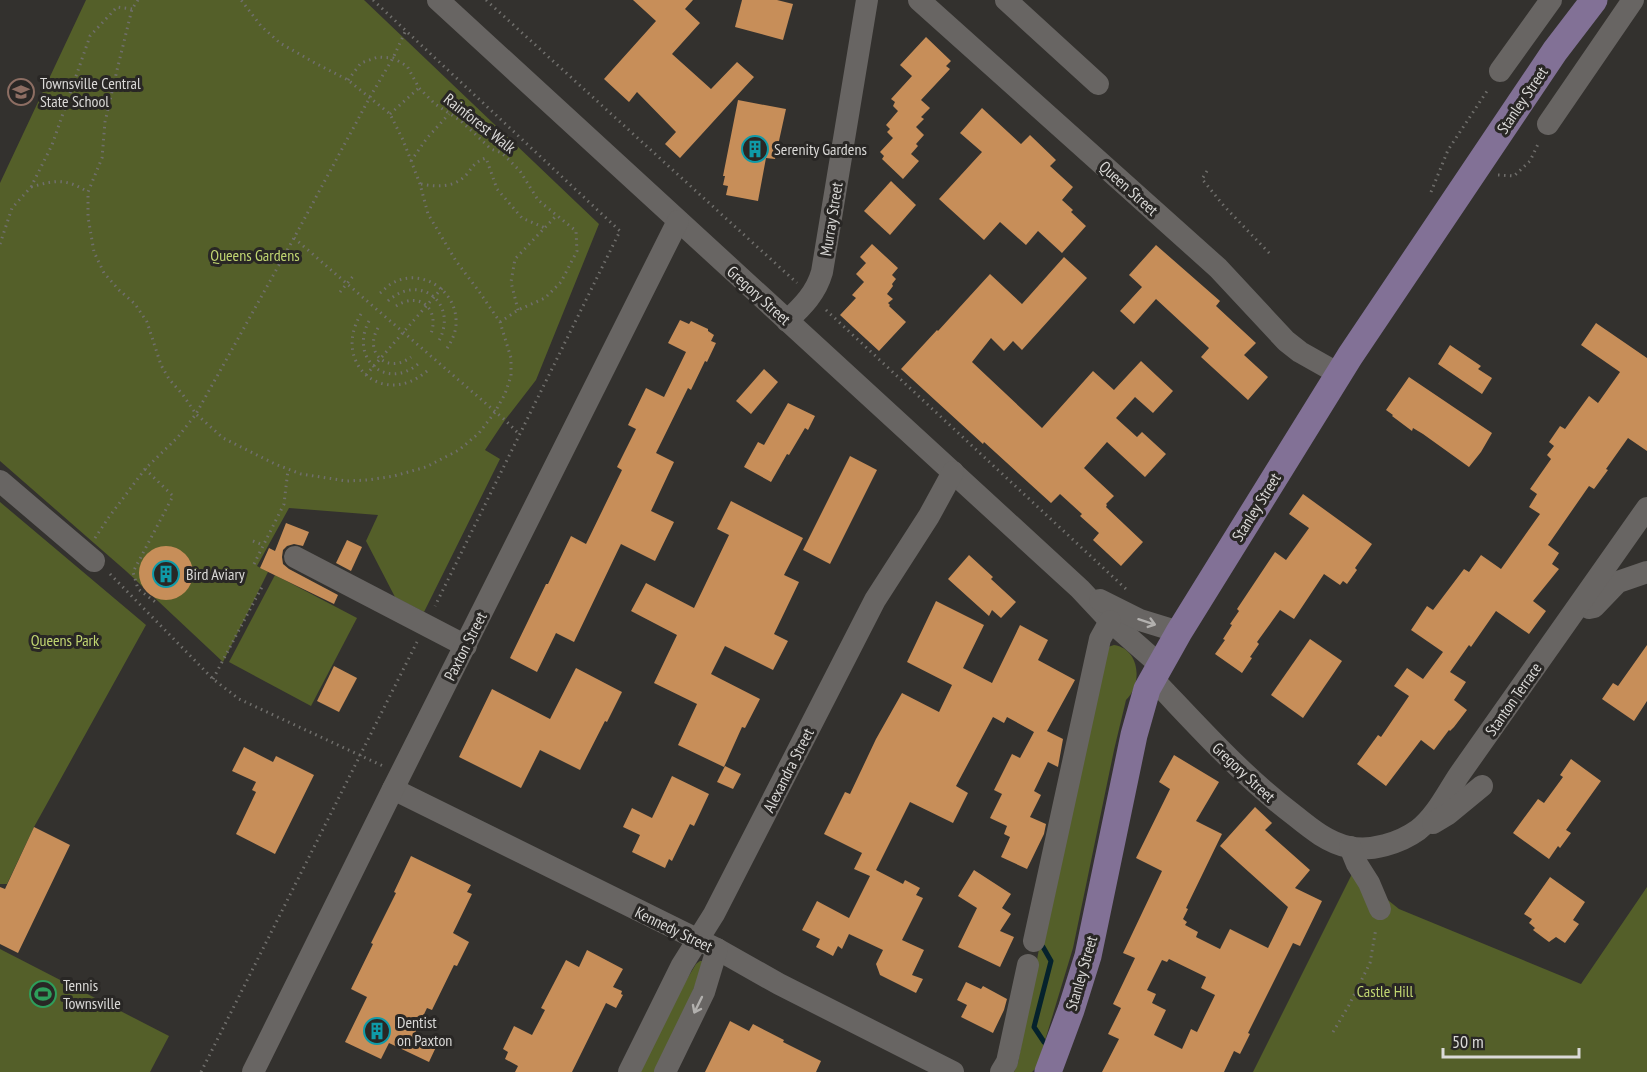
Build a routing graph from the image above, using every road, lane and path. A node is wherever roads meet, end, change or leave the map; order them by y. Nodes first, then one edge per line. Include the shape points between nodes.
1 (138, 0) edge
2 (241, 0) edge
3 (373, 0) edge
4 (438, 0) edge
5 (867, 0) edge
6 (919, 0) edge
7 (1006, 0) edge
8 (1551, 0) edge
9 (1594, 0) edge
10 (1633, 0) edge
11 (132, 9) junction
12 (406, 30) junction
13 (393, 58) junction
14 (1500, 71) joint
15 (348, 80) junction
16 (1098, 84) dead end
17 (419, 88) junction
18 (370, 97) junction
19 (390, 114) junction
20 (449, 114) junction
21 (1548, 124) joint
22 (491, 149) junction
23 (1448, 150) dead end
24 (486, 159) junction
25 (411, 161) junction
26 (1207, 171) dead end
27 (1491, 180) dead end
28 (420, 184) junction
29 (31, 187) junction
30 (88, 192) junction
31 (556, 216) junction
32 (678, 221) junction
33 (545, 228) junction
34 (294, 238) junction
35 (0, 244) edge
36 (1272, 256) dead end
37 (354, 275) dead end
38 (347, 283) junction
39 (442, 288) junction
40 (340, 292) dead end
41 (380, 293) dead end
42 (434, 297) junction
43 (388, 301) dead end
44 (396, 306) dead end
45 (426, 306) junction
46 (518, 310) junction
47 (361, 314) dead end
48 (369, 321) dead end
49 (787, 321) junction
50 (500, 322) junction
51 (378, 328) dead end
52 (403, 333) junction
53 (430, 336) dead end
54 (437, 344) dead end
55 (446, 350) dead end
56 (411, 357) dead end
57 (380, 359) junction
58 (418, 364) dead end
59 (374, 366) junction
60 (427, 371) dead end
61 (1339, 374) junction
62 (366, 375) junction
63 (495, 412) junction
64 (196, 414) junction
65 (520, 435) junction
66 (145, 469) junction
67 (288, 470) junction
68 (953, 472) junction
69 (0, 481) edge
70 (1647, 508) edge
71 (109, 517) dead end
72 (253, 541) dead end
73 (263, 545) junction
74 (295, 557) dead end
75 (254, 564) dead end
76 (101, 567) joint
77 (1647, 572) edge
78 (264, 585) dead end
79 (1080, 589) junction
80 (1580, 603) junction
81 (158, 604) dead end
82 (1110, 621) junction
83 (425, 625) junction
84 (1179, 632) junction
85 (466, 646) junction
86 (1156, 672) junction
87 (213, 679) junction
88 (360, 756) junction
89 (397, 781) junction
90 (1482, 786) dead end
91 (1411, 835) junction
92 (1350, 848) junction
93 (1380, 909) joint
94 (1034, 941) dead end
95 (708, 945) junction
96 (1028, 965) dead end
97 (1333, 1032) dead end
98 (201, 1072) edge
99 (253, 1072) edge
100 (629, 1072) edge
101 (665, 1072) edge
102 (953, 1072) edge
103 (1001, 1072) edge
104 (1048, 1072) edge

1 - 11 path
2 - 15 path via 280,43
3 - 12 path
4 - 32 street, Gregory Street
5 - 49 street, Murray Street via 822,272 813,293
6 - 61 street, Queen Street via 1218,268 1286,341
7 - 16 street
8 - 14 street, Stanley Street
9 - 61 main road, Stanley Street via 1555,51
10 - 21 street
11 - 29 path via 117,7 90,36 52,145
11 - 30 path via 105,122 102,158
12 - 13 path
12 - 65 path via 620,231
13 - 15 path via 378,57 362,63
13 - 17 path, Rainforest Walk via 407,66
13 - 18 path
14 - 23 path
15 - 18 path
17 - 19 path
17 - 20 path, Rainforest Walk
18 - 19 path
18 - 34 path
19 - 25 path
20 - 22 path, Rainforest Walk
20 - 25 path
21 - 27 path via 1530,161 1514,176 1498,174
22 - 24 path
22 - 31 path, Rainforest Walk via 502,153 520,171 538,200
24 - 28 path via 478,160 464,177 448,186
24 - 33 path via 497,189 522,218
25 - 28 path
26 - 36 path via 1202,179
28 - 50 path via 428,214 438,232
29 - 30 path via 56,180
29 - 35 path via 12,208
30 - 64 path via 94,252 104,273 147,322 161,365
31 - 33 path
31 - 46 path, Rainforest Walk via 576,231 577,251 561,282 545,298
32 - 49 street, Gregory Street
32 - 85 street, Paxton Street
33 - 46 path via 514,259 511,282
34 - 38 path
34 - 64 path
37 - 38 path
38 - 40 path
38 - 52 path
39 - 41 path via 417,278 403,279
39 - 42 path
39 - 55 path via 455,311 456,325
42 - 43 path via 415,289 405,290
42 - 45 path
42 - 54 path via 445,314 443,335
44 - 45 path via 411,300
45 - 52 path
45 - 53 path via 434,320
46 - 50 path, Rainforest Walk
47 - 62 path via 351,345 353,357
48 - 59 path via 364,330 363,349
49 - 68 street, Gregory Street
50 - 63 path via 511,358 511,376
51 - 57 path via 373,344
52 - 57 path
52 - 63 path
56 - 57 path via 396,364
57 - 59 path
58 - 59 path via 392,374
59 - 62 path
60 - 62 path via 418,379 397,386
61 - 84 main road, Stanley Street
63 - 65 path
63 - 67 path via 459,450 426,467 394,476 347,481
64 - 66 path
64 - 67 path via 223,438
65 - 83 path
66 - 71 path
66 - 81 path via 172,496 133,572 138,589
67 - 73 path via 284,504
68 - 79 street, Gregory Street
68 - 95 street, Alexandra Street via 875,600 714,914
69 - 76 street
70 - 80 street, Stanton Terrace
72 - 73 path
73 - 75 path
74 - 83 street
76 - 87 path
77 - 80 street via 1618,582 1594,607
78 - 87 path
79 - 82 street, Gregory Street
79 -> 84 street, Gregory Street via 1125,614
80 - 91 street, Stanton Terrace via 1430,819
82 - 86 street, Gregory Street
82 - 94 street via 1100,639
83 - 85 street
83 - 88 path
84 - 86 main road, Stanley Street
85 - 89 street, Paxton Street
86 - 92 street, Gregory Street via 1228,759 1315,831
86 - 104 main road, Stanley Street via 1134,735 1088,956
87 - 88 path via 239,699
88 - 89 path
88 - 98 path
89 - 95 street, Kennedy Street
89 - 99 street, Paxton Street
90 - 91 street
91 - 92 street, Stanton Terrace via 1381,846
92 - 93 street
93 - 97 path via 1370,963
95 - 100 street, Alexandra Street via 682,965
95 -> 101 street, Alexandra Street via 704,992
95 - 102 street, Kennedy Street
96 - 103 street via 1007,1062

